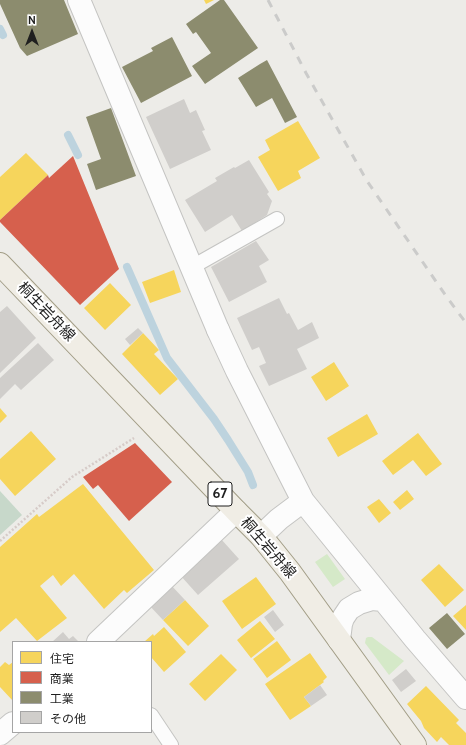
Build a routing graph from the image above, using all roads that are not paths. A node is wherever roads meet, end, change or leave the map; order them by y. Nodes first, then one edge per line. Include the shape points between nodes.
1 (79, 0) edge
2 (277, 220) dead end
3 (0, 264) edge
4 (192, 267) junction
5 (303, 501) junction
6 (236, 511) junction
7 (261, 536) junction
8 (384, 600) junction
9 (339, 640) junction
10 (99, 641) edge
11 (466, 698) edge
12 (152, 716) edge
13 (12, 724) edge
14 (0, 734) edge
15 (410, 743) edge
16 (171, 745) edge

1 - 4 street
2 - 4 lane
3 - 6 main road, 桐生岩舟線 / 67
4 - 5 street via 237,371
5 - 7 street
5 - 8 street
6 - 7 main road, 桐生岩舟線 / 67
6 - 10 street
7 - 9 main road, 桐生岩舟線 / 67
8 - 9 street via 372,599 359,603 349,610 343,618
8 - 11 street
9 - 15 main road, 桐生岩舟線 / 67
12 - 16 lane
13 - 14 street

